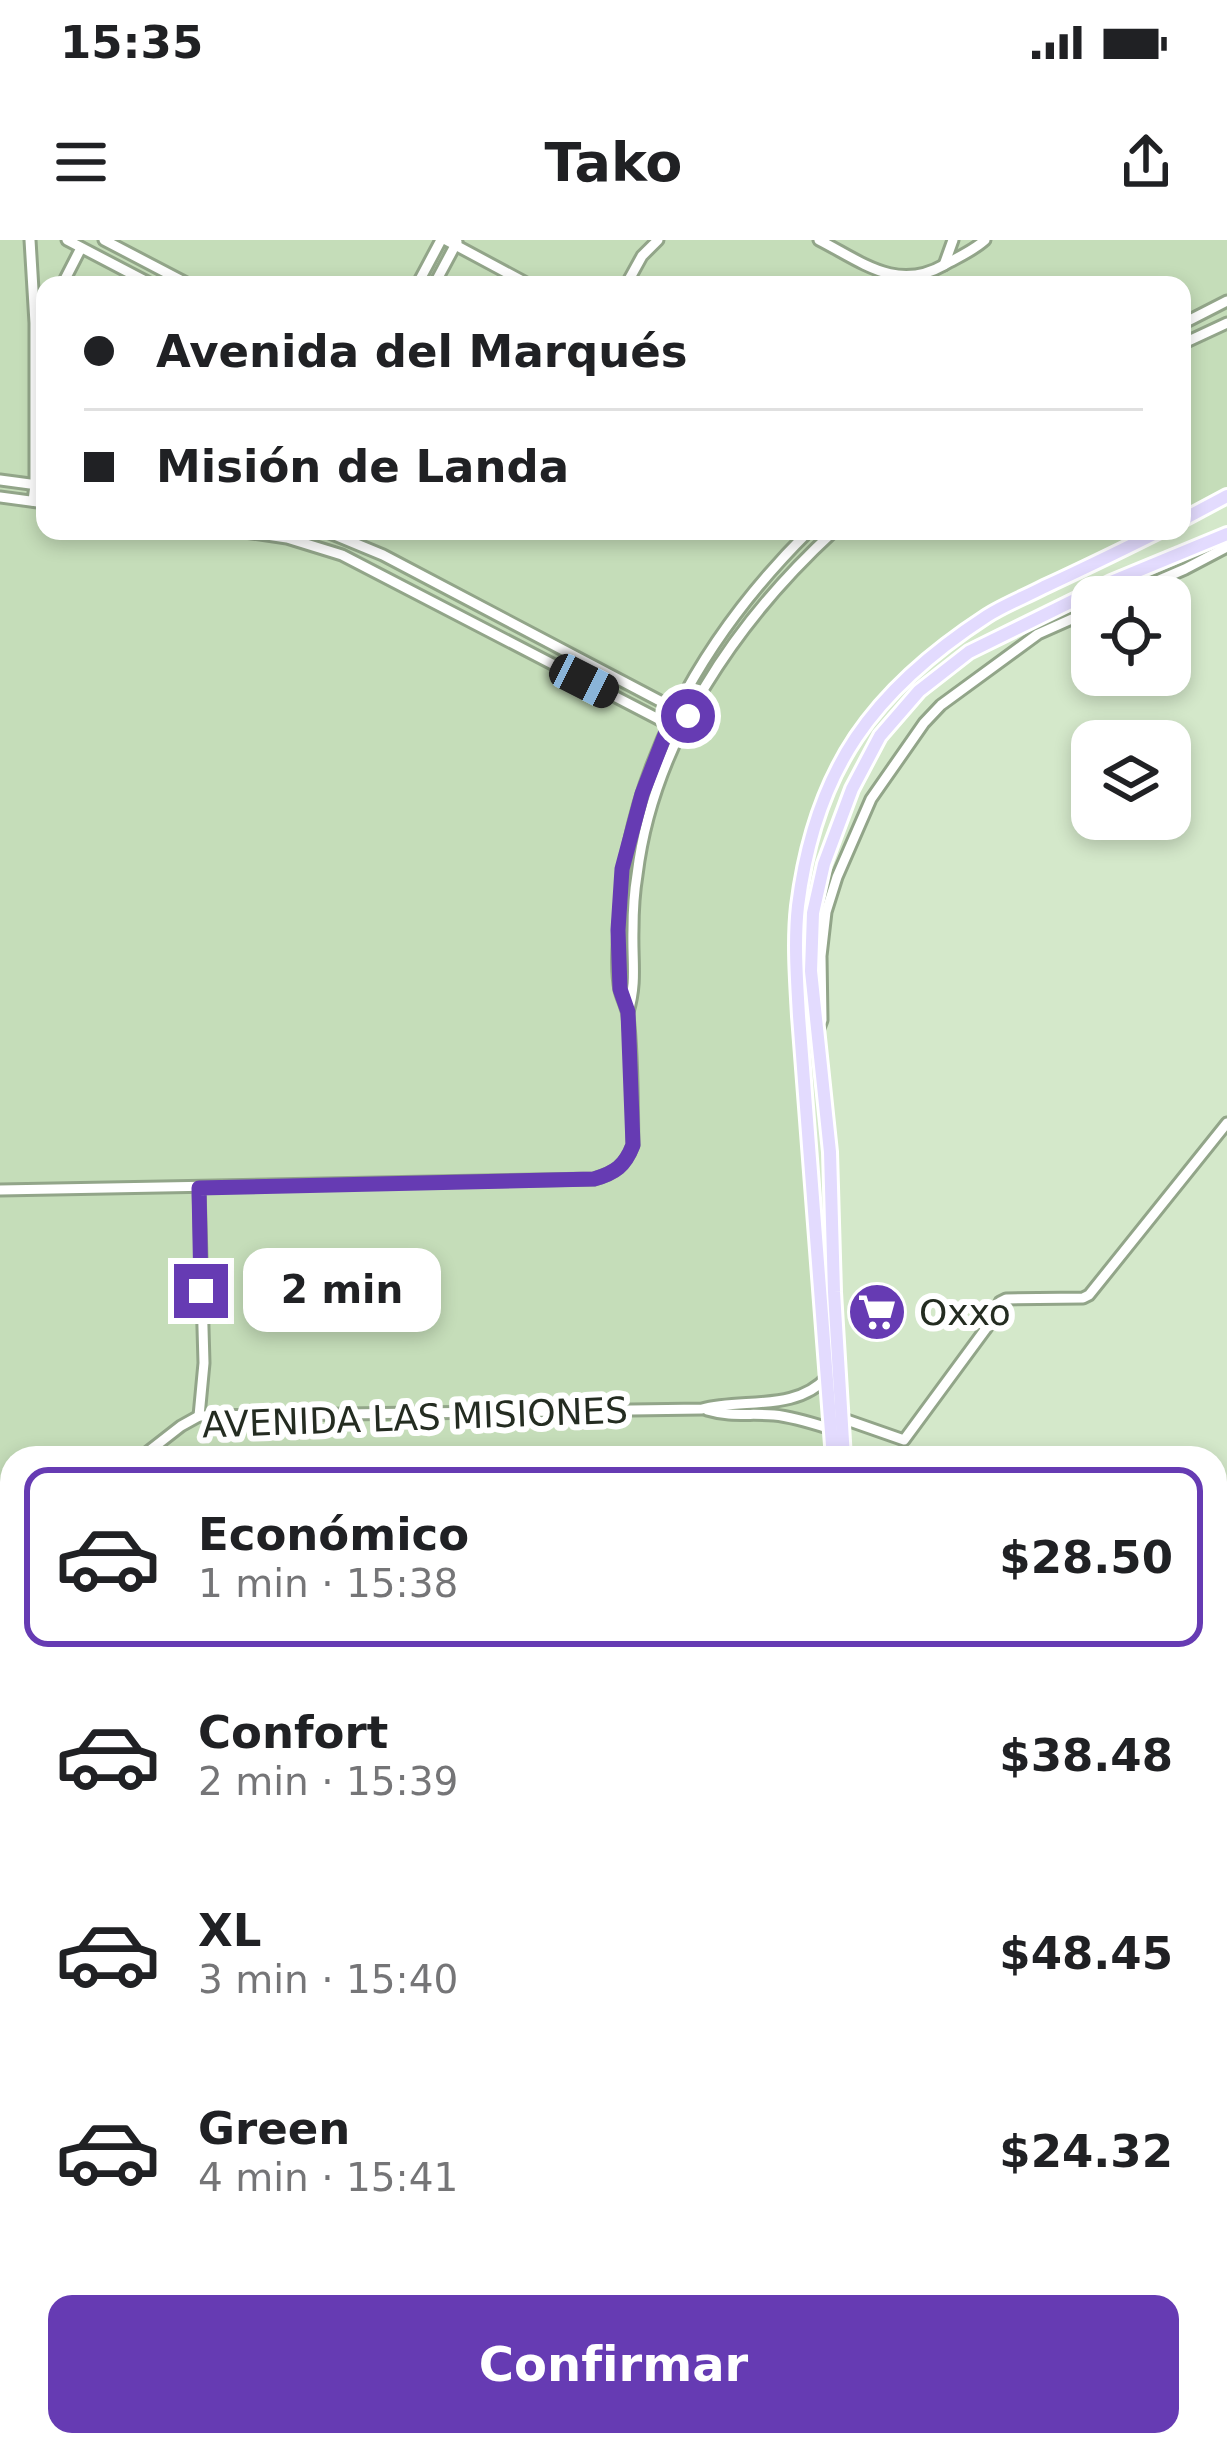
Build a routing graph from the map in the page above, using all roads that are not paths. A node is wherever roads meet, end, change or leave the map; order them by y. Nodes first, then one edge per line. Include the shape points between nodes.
1 (30, 240) edge
2 (68, 240) edge
3 (104, 240) edge
4 (658, 240) edge
5 (819, 240) edge
6 (953, 240) edge
7 (985, 240) edge
8 (450, 241) edge
9 (81, 248) junction
10 (944, 265) junction
11 (67, 276) edge
12 (135, 276) edge
13 (173, 276) edge
14 (424, 276) edge
15 (437, 276) edge
16 (514, 276) edge
17 (631, 276) edge
18 (893, 276) edge
19 (906, 276) edge
20 (36, 282) edge
21 (1227, 301) edge
22 (1191, 319) edge
23 (1227, 323) edge
24 (1191, 340) edge
25 (0, 480) edge
26 (36, 484) edge
27 (1227, 496) edge
28 (0, 497) edge
29 (36, 502) edge
30 (1191, 515) edge
31 (1227, 534) edge
32 (314, 540) edge
33 (346, 540) edge
34 (797, 540) edge
35 (802, 540) edge
36 (824, 540) edge
37 (1142, 540) edge
38 (1227, 547) edge
39 (810, 552) junction
40 (383, 556) junction
41 (375, 572) junction
42 (768, 576) junction
43 (1170, 576) edge
44 (778, 588) junction
45 (736, 615) junction
46 (1071, 619) edge
47 (748, 625) junction
48 (675, 709) junction
49 (688, 716) junction
50 (668, 724) junction
51 (680, 730) junction
52 (634, 823) junction
53 (648, 827) junction
54 (628, 1012) junction
55 (817, 1034) junction
56 (1227, 1123) edge
57 (199, 1188) junction
58 (0, 1190) edge
59 (827, 1376) junction
60 (702, 1409) junction
61 (199, 1416) junction
62 (836, 1424) junction
63 (155, 1446) edge
64 (833, 1446) edge
65 (841, 1446) edge

1 - 20 street
2 - 9 street
3 - 13 street
4 - 17 street
5 - 18 street
6 - 10 street
7 - 10 street
8 - 14 street
8 - 15 street
8 - 16 street
9 - 11 street
9 - 12 street
10 - 19 street
21 - 22 street
23 - 24 street
25 - 26 street
27 - 30 main road
28 - 29 street
31 - 55 main road via 969,652 880,736 852,790 813,913
32 - 41 street
33 - 40 street
34 - 42 street
35 - 39 street
36 - 39 street
37 - 59 main road via 990,614 950,643 861,726 829,782 811,840 796,949
38 - 43 street
39 - 44 street
40 - 41 street
40 - 48 street
41 - 50 street
42 - 44 street
42 - 45 street
44 - 47 street
45 - 47 street
45 - 48 street
46 - 55 street via 941,705 871,799 826,912
47 - 49 street
48 - 49 street
48 - 50 street
49 - 51 street
50 - 51 street
50 - 52 street
51 - 53 street
52 - 53 street
52 - 54 street via 618,930
53 - 54 street via 637,872
54 - 57 street via 633,1145 613,1174
55 - 62 main road via 830,1152
56 - 62 street, AVENIDA LAS MISIONES via 1089,1295 1000,1302 904,1440
57 - 58 street
57 - 61 street
59 - 60 street, AVENIDA LAS MISIONES via 804,1396
59 - 62 main road
60 - 61 street, AVENIDA LAS MISIONES
60 - 62 street, AVENIDA LAS MISIONES
61 - 63 street, AVENIDA LAS MISIONES
62 - 64 main road
62 - 65 main road

